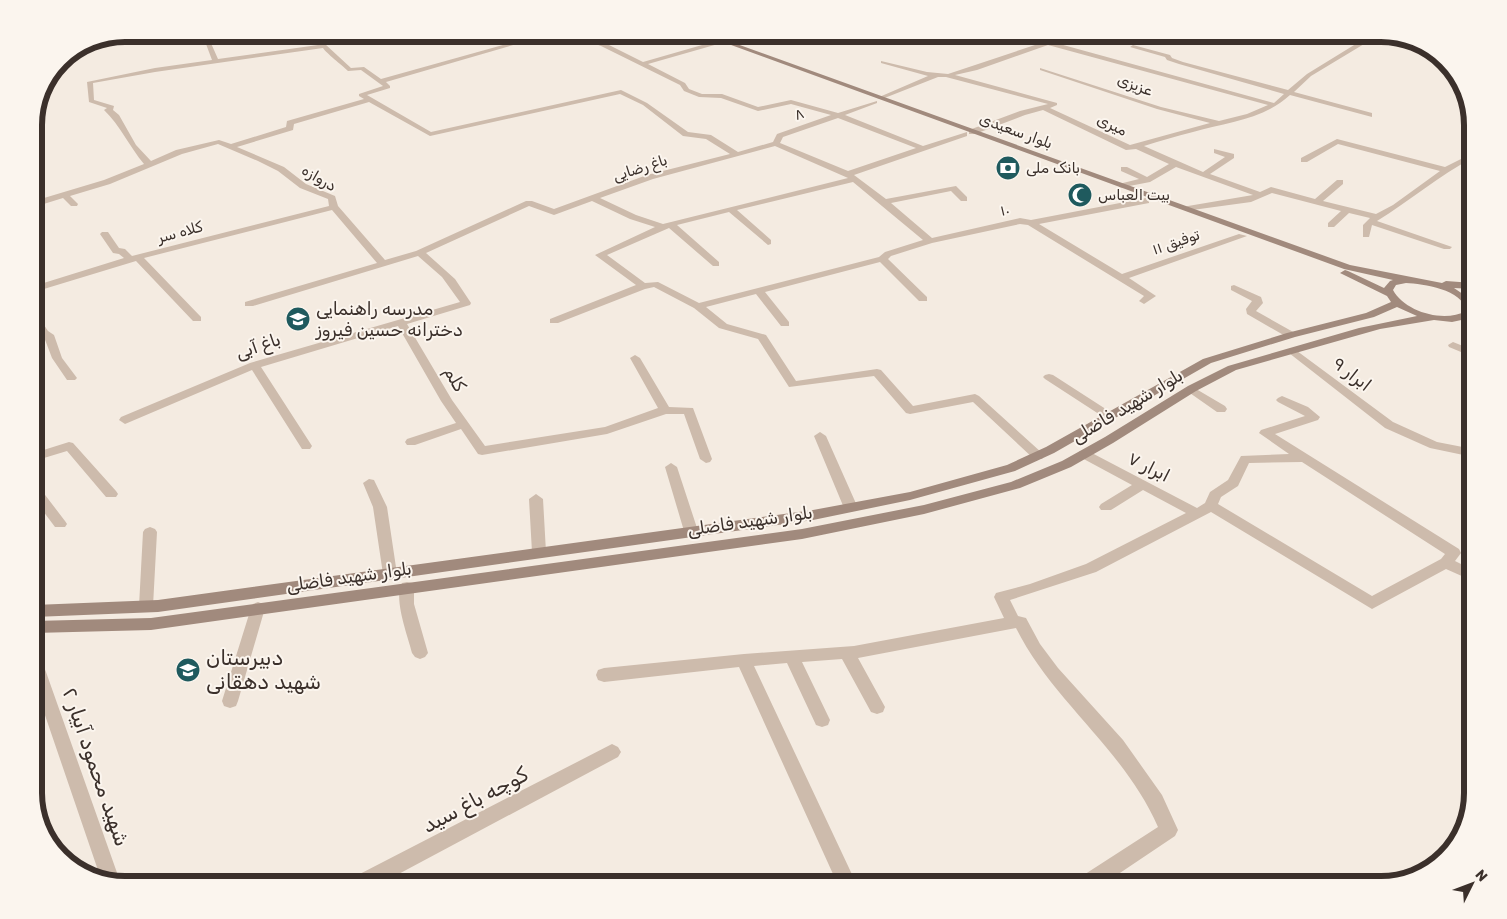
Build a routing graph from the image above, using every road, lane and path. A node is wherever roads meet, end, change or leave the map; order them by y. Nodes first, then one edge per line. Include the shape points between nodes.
1 (192, 42) edge
2 (208, 42) edge
3 (208, 42) edge
4 (520, 42) edge
5 (595, 42) edge
6 (615, 42) edge
7 (714, 42) edge
8 (730, 42) edge
9 (1051, 42) joint
10 (1362, 42) edge
11 (603, 45) junction
12 (1133, 47) dead end
13 (216, 61) junction
14 (883, 62) dead end
15 (642, 64) junction
16 (1042, 69) dead end
17 (937, 75) junction
18 (946, 75) junction
19 (381, 81) junction
20 (1290, 92) junction
21 (369, 100) junction
22 (877, 100) junction
23 (1275, 105) junction
24 (1044, 108) junction
25 (838, 115) junction
26 (1369, 115) dead end
27 (1218, 123) junction
28 (968, 133) junction
29 (776, 144) junction
30 (232, 146) junction
31 (1137, 146) junction
32 (925, 149) junction
33 (1217, 151) dead end
34 (736, 154) junction
35 (1304, 160) dead end
36 (1464, 160) edge
37 (1175, 164) junction
38 (150, 165) junction
39 (1124, 169) dead end
40 (1446, 170) junction
41 (1204, 175) junction
42 (850, 176) junction
43 (1147, 180) junction
44 (1340, 182) dead end
45 (1122, 186) junction
46 (65, 195) junction
47 (1260, 195) junction
48 (593, 198) junction
49 (964, 199) dead end
50 (43, 201) edge
51 (1146, 201) junction
52 (884, 202) junction
53 (1316, 202) junction
54 (74, 204) dead end
55 (334, 207) junction
56 (1188, 209) junction
57 (732, 210) junction
58 (1347, 210) junction
59 (1373, 220) junction
60 (1031, 223) junction
61 (667, 225) junction
62 (1331, 225) dead end
63 (105, 234) dead end
64 (1366, 235) dead end
65 (1242, 236) junction
66 (930, 241) junction
67 (768, 242) dead end
68 (1447, 247) dead end
69 (419, 253) junction
70 (134, 259) junction
71 (882, 259) junction
72 (383, 264) junction
73 (716, 264) dead end
74 (1121, 278) junction
75 (1406, 280) junction
76 (1424, 282) junction
77 (1464, 285) edge
78 (643, 286) junction
79 (43, 287) edge
80 (1234, 288) dead end
81 (759, 291) junction
82 (923, 299) dead end
83 (1394, 299) junction
84 (1464, 299) edge
85 (1144, 301) dead end
86 (249, 304) dead end
87 (698, 306) junction
88 (1464, 317) edge
89 (1435, 318) junction
90 (197, 319) dead end
91 (1454, 319) junction
92 (554, 321) dead end
93 (401, 322) junction
94 (1464, 322) edge
95 (785, 324) dead end
96 (43, 332) edge
97 (1291, 335) junction
98 (1453, 345) dead end
99 (1293, 350) junction
100 (1464, 350) edge
101 (635, 358) dead end
102 (254, 365) junction
103 (1049, 377) dead end
104 (71, 378) dead end
105 (1191, 389) junction
106 (1282, 400) dead end
107 (665, 410) junction
108 (1220, 410) dead end
109 (1109, 415) junction
110 (125, 420) dead end
111 (462, 425) junction
112 (820, 436) dead end
113 (411, 442) dead end
114 (306, 446) dead end
115 (1464, 452) edge
116 (43, 454) edge
117 (1084, 454) junction
118 (1038, 456) junction
119 (1305, 458) junction
120 (706, 459) dead end
121 (671, 467) dead end
122 (1011, 468) junction
123 (1025, 481) junction
124 (369, 483) dead end
125 (1142, 485) junction
126 (111, 494) dead end
127 (536, 499) dead end
128 (43, 502) edge
129 (1211, 506) junction
130 (1106, 507) dead end
131 (851, 508) junction
132 (1196, 513) junction
133 (60, 524) dead end
134 (691, 531) junction
135 (150, 532) dead end
136 (539, 552) junction
137 (1446, 563) junction
138 (1464, 572) edge
139 (390, 574) junction
140 (407, 588) junction
141 (146, 606) junction
142 (101, 608) junction
143 (258, 608) junction
144 (43, 611) edge
145 (1014, 622) junction
146 (90, 626) junction
147 (43, 628) edge
148 (420, 652) dead end
149 (847, 653) junction
150 (792, 657) junction
151 (744, 660) junction
152 (604, 675) dead end
153 (43, 686) edge
154 (230, 701) dead end
155 (878, 707) dead end
156 (822, 720) dead end
157 (612, 752) dead end
158 (110, 875) edge
159 (377, 876) edge
160 (844, 876) edge
161 (1099, 876) edge

1 - 2 street
3 - 13 street
4 - 19 street
5 - 11 street
6 - 11 street
7 - 15 street
8 - 22 main road, بلوار سعیدی
9 - 18 street via 977,68
9 - 23 street via 1108,61
10 - 20 street via 1308,75
11 - 15 street
12 - 20 street
13 - 19 street via 325,46 350,70 362,68 375,80
13 - 38 street via 90,82 91,101 112,107 108,110
14 - 17 street
15 - 25 street via 701,96 722,96 758,110 790,102
16 - 27 street, عزیزی via 1159,108
17 - 18 street
17 - 22 street, ۸
18 - 24 street via 1055,104
19 - 21 street via 388,87 361,95
20 - 23 street
20 - 26 street
21 - 30 street via 290,123 290,128
21 - 34 street via 430,134 621,92 645,104 686,134 708,137
22 - 25 street, ۸
22 - 28 main road, بلوار سعیدی
23 - 27 street via 1249,116
24 - 28 street
24 - 31 street, میری via 1129,148
25 - 29 street, ۸ via 780,136
25 - 32 street
27 - 31 street
28 - 32 street
28 - 45 main road, بلوار سعیدی
28 - 51 main road, بلوار سعیدی
29 - 34 street, ۸
29 - 42 street
30 - 38 street, دروازه via 219,142 179,152
30 - 55 street, دروازه via 262,158 303,186 332,198
31 - 37 street, میری
32 - 42 street
33 - 41 street via 1230,156
34 - 48 street, باغ رضایی via 650,177
35 - 40 street via 1337,141
36 - 40 street
37 - 41 street, میری
37 - 43 street
38 - 46 street
39 - 43 street
40 - 59 street via 1394,209
41 - 47 street, میری
42 - 52 street
42 - 57 street
43 - 45 street
44 - 53 street
45 - 56 main road, بلوار سعیدی
46 - 50 street
46 - 54 street
47 - 53 street, میری via 1272,190
47 - 56 street
48 - 61 street via 633,217
48 - 69 street, باغ رضایی via 554,212 529,203
49 - 52 street via 953,188
51 - 60 street, ۱۰
51 - 65 main road, بلوار سعیدی
52 - 66 street
53 - 58 street, میری
55 - 70 street, کلاه سر
55 - 72 street, دروازه
56 - 75 main road, بلوار سعیدی via 1347,267
57 - 61 street
57 - 67 street
58 - 59 street, میری
58 - 62 street
59 - 64 street via 1367,225
59 - 68 street, میری
60 - 66 street, ۱۰ via 1020,220
60 - 74 street
61 - 73 street
61 - 78 street via 600,255
63 - 70 street via 116,250
65 - 74 street, توفیق ۱۱
65 - 83 main road, بلوار سعیدی via 1342,272
66 - 71 street, ۱۰ via 888,254
69 - 72 street
69 - 93 street, باغ آبی via 457,287 466,303
70 - 79 street, کلاه سر
70 - 90 street via 178,297
71 - 81 street, ۱۰
71 - 82 street
72 - 86 street
74 - 85 street via 1150,296
75 - 76 main road, بلوار سعیدی
75 - 83 main road, بلوار شهید فاضلی via 1390,286
76 - 77 main road
76 - 84 main road via 1453,290
78 - 87 street via 655,284
78 - 92 street
80 - 97 street via 1257,299 1252,312
81 - 87 street, ۱۰
81 - 95 street
83 - 89 main road, بلوار سعیدی via 1415,312
83 - 97 main road, بلوار شهید فاضلی via 1370,315
87 - 118 street via 723,326 762,337 793,385 878,372 910,410 975,398
88 - 91 main road
89 - 91 main road
89 - 99 main road, بلوار شهید فاضلی via 1383,324
91 - 94 main road
93 - 102 street, باغ آبی
93 - 111 street, کلم
96 - 104 street via 50,335 57,358
97 - 109 main road, بلوار شهید فاضلی via 1207,361
98 - 100 street
99 - 105 main road, بلوار شهید فاضلی via 1230,369
99 - 115 street, ابرار ۹ via 1389,425 1434,445
101 - 107 street
102 - 110 street, باغ آبی
102 - 114 street
103 - 109 street
105 - 108 street
105 - 117 main road, بلوار شهید فاضلی
106 - 119 street via 1314,417 1264,433
107 - 111 street, کلم via 607,430 482,451
107 - 120 street via 689,411
109 - 118 main road, بلوار شهید فاضلی
111 - 113 street
112 - 131 street
116 - 126 street via 69,446
117 - 123 main road, بلوار شهید فاضلی
117 - 125 street, ابرار ۷
118 - 122 main road, بلوار شهید فاضلی
119 - 129 street via 1245,459 1233,483 1215,495
119 - 137 street via 1454,553
121 - 134 street
122 - 123 main road
122 - 131 main road, بلوار شهید فاضلی via 948,487
123 - 140 main road, بلوار شهید فاضلی via 901,514 802,534
124 - 139 street via 380,507
125 - 130 street
125 - 132 street, ابرار ۷
127 - 136 street
128 - 133 street
129 - 132 street
129 - 137 street via 1372,603
131 - 134 main road, بلوار شهید فاضلی
132 - 145 street via 1091,568 1002,596
134 - 136 main road, بلوار شهید فاضلی
135 - 141 street
136 - 139 main road, بلوار شهید فاضلی
137 - 138 street
139 - 141 main road, بلوار شهید فاضلی
140 - 143 main road, بلوار شهید فاضلی
140 - 148 street via 407,604
141 - 142 main road, بلوار شهید فاضلی
142 - 144 main road, بلوار شهید فاضلی
142 - 146 main road
143 - 146 main road, بلوار شهید فاضلی via 151,624
143 - 154 street
145 - 149 street
145 - 161 street via 1021,622 1034,648 1052,672 1117,745 1156,802 1168,830
146 - 147 main road, بلوار شهید فاضلی
149 - 150 street
149 - 155 street
150 - 151 street
150 - 156 street
151 - 152 street
151 - 160 street
153 - 158 street, شهید محمود آبیار ۲
157 - 159 street, کوچه باغ سید

